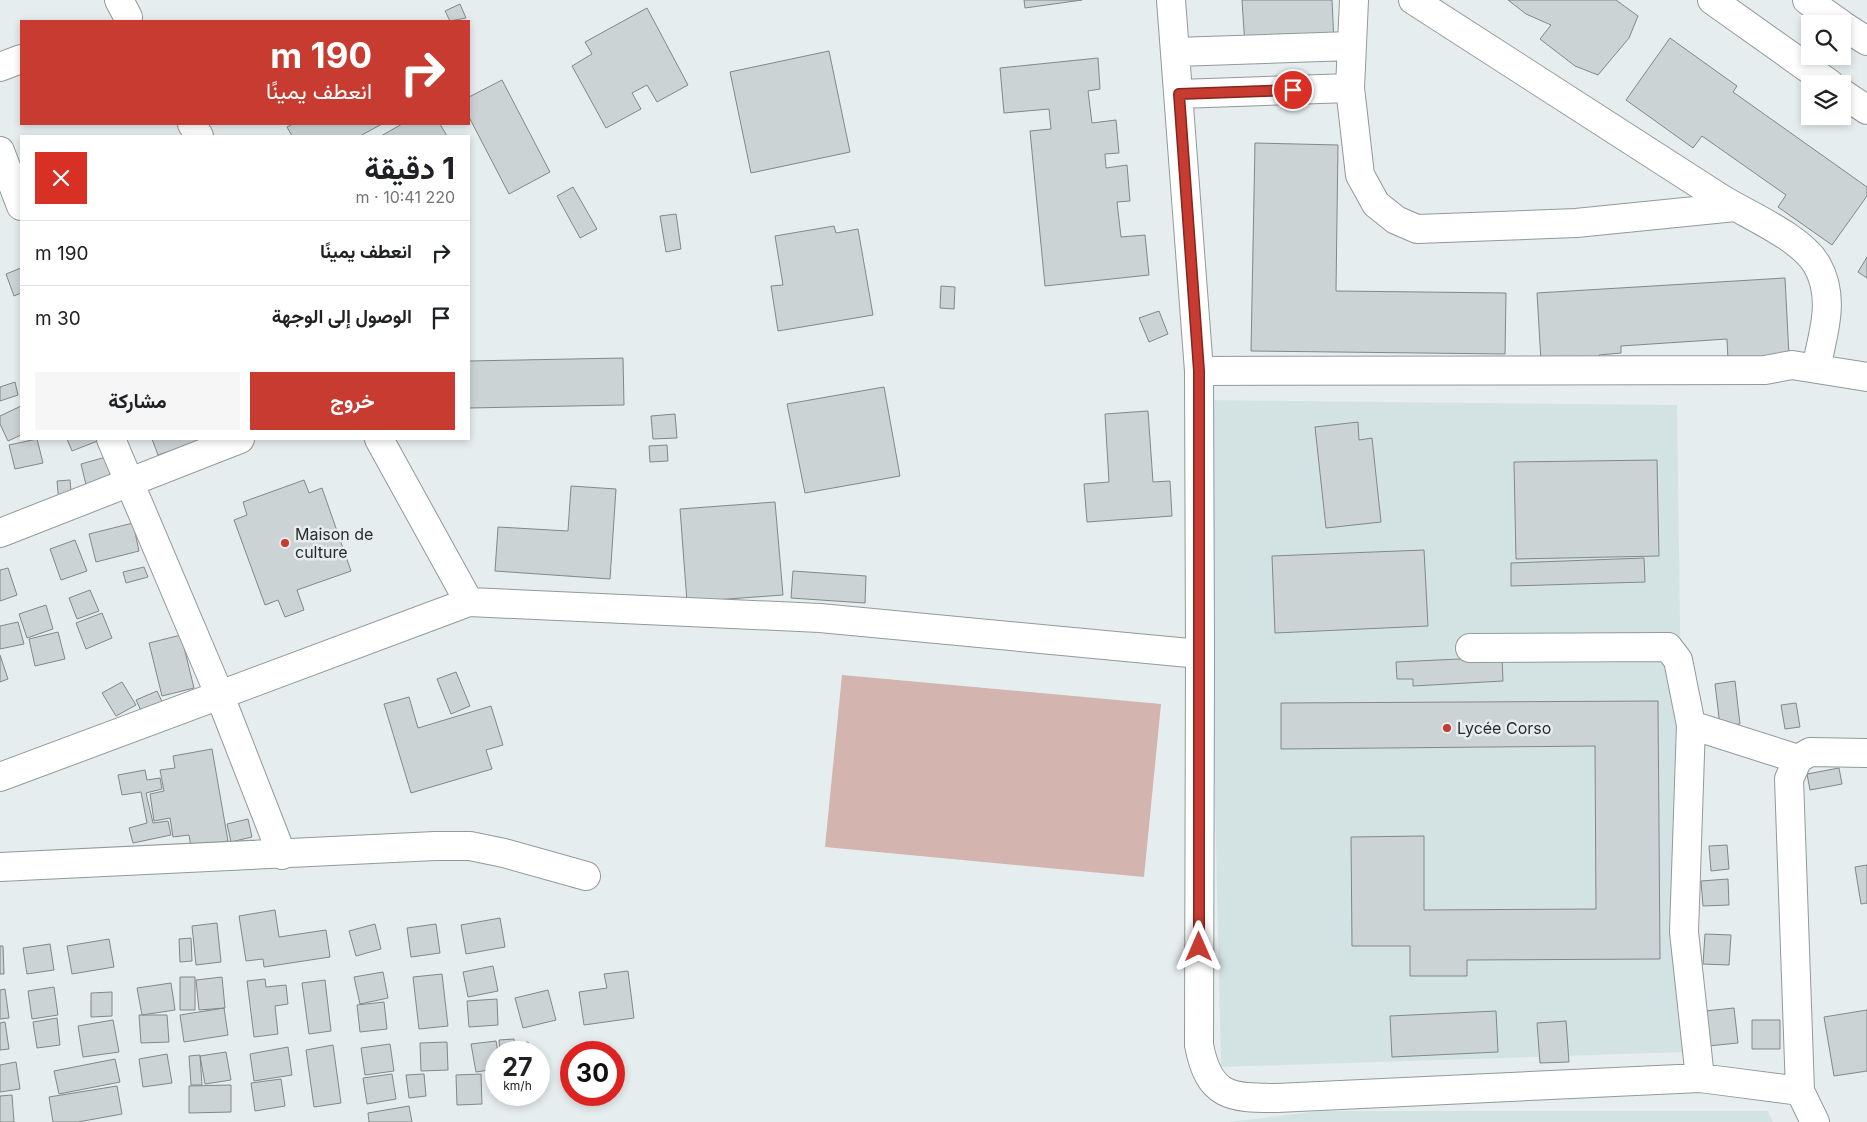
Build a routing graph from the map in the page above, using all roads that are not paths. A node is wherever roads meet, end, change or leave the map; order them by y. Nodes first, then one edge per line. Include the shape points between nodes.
1 (1171, 0) edge
2 (1354, 0) edge
3 (1413, 0) edge
4 (1807, 0) edge
5 (1729, 5) edge
6 (1829, 15) edge
7 (1851, 30) edge
8 (1867, 41) edge
9 (1352, 46) junction
10 (1176, 52) junction
11 (20, 59) edge
12 (0, 67) edge
13 (1818, 75) edge
14 (1350, 88) junction
15 (1179, 94) junction
16 (1851, 99) edge
17 (1867, 110) edge
18 (0, 151) edge
19 (20, 203) edge
20 (1735, 207) junction
21 (1816, 368) junction
22 (1199, 371) junction
23 (1867, 378) edge
24 (111, 440) edge
25 (237, 440) edge
26 (380, 440) edge
27 (128, 483) junction
28 (0, 533) edge
29 (469, 602) junction
30 (1470, 648) dead end
31 (1200, 654) junction
32 (220, 696) junction
33 (1692, 725) junction
34 (1867, 753) edge
35 (1798, 759) junction
36 (0, 777) edge
37 (282, 855) junction
38 (0, 867) edge
39 (586, 876) dead end
40 (1700, 1078) junction
41 (1800, 1091) junction
42 (1815, 1122) edge

1 - 10 street
2 - 9 street
3 - 20 street
4 - 6 street
5 - 13 street
7 - 8 street
9 - 10 street
9 - 14 street
10 - 15 street
11 - 12 street
14 - 15 street
14 - 20 street via 1360,176 1376,204 1396,220 1417,229 1576,223
15 - 22 street
16 - 17 street
18 - 19 street
20 - 21 street via 1805,248 1818,266 1826,290 1828,317
21 - 22 street via 1792,365 1765,370
21 - 23 street
22 - 31 street
24 - 27 street
25 - 27 street
26 - 29 street
27 - 28 street
27 - 32 street
29 - 31 street via 820,618
29 - 32 street
30 - 33 street via 1668,646 1678,660
31 - 40 street via 1199,1045 1203,1065 1225,1094 1277,1098
32 - 36 street
32 - 37 street
33 - 35 street
33 - 40 street via 1684,932
34 - 35 street via 1810,752
35 - 41 street via 1790,779
37 - 38 street
37 - 39 street via 470,846
40 - 41 street
41 - 42 street

